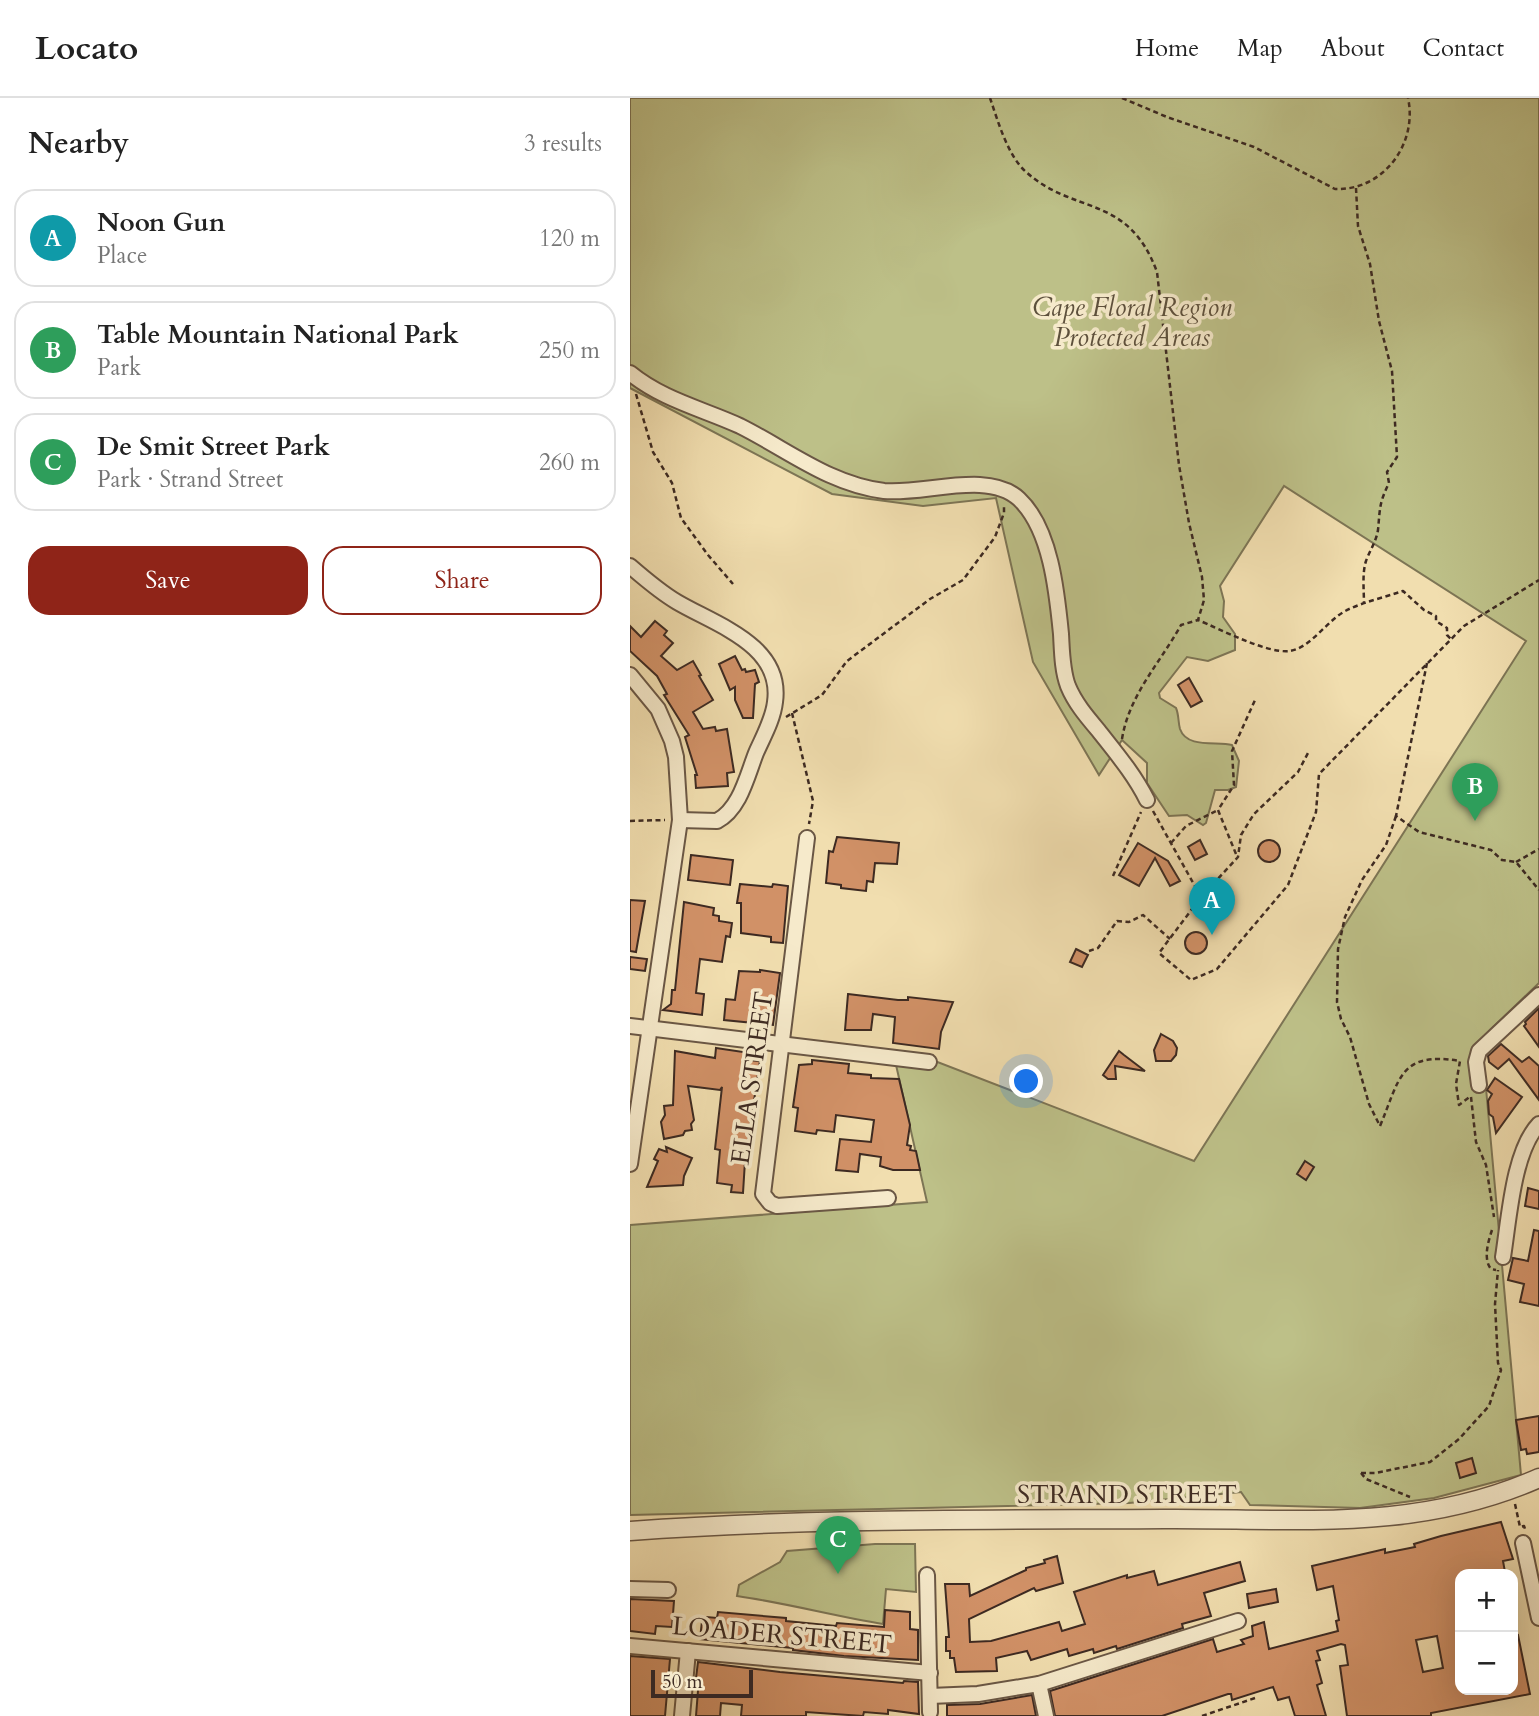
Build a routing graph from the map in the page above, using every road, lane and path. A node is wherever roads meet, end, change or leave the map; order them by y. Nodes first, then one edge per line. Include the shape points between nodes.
1 (990, 98) edge
2 (1122, 98) edge
3 (1408, 98) edge
4 (1356, 188) junction
5 (630, 373) edge
6 (635, 391) dead end
7 (1002, 489) junction
8 (630, 566) edge
9 (1539, 580) edge
10 (733, 584) dead end
11 (1364, 604) junction
12 (1198, 620) junction
13 (1451, 639) junction
14 (1427, 663) junction
15 (630, 675) edge
16 (1255, 700) dead end
17 (792, 713) junction
18 (766, 730) junction
19 (1308, 753) dead end
20 (1119, 757) junction
21 (1147, 800) junction
22 (1218, 810) junction
23 (1396, 816) junction
24 (661, 820) dead end
25 (680, 820) junction
26 (630, 821) edge
27 (807, 838) joint
28 (1171, 843) junction
29 (1539, 849) edge
30 (1238, 857) junction
31 (1516, 862) junction
32 (1113, 876) dead end
33 (1539, 890) edge
34 (1201, 897) junction
35 (1170, 939) junction
36 (1089, 951) dead end
37 (1539, 995) edge
38 (630, 1026) edge
39 (649, 1028) junction
40 (782, 1044) junction
41 (929, 1062) dead end
42 (1475, 1091) junction
43 (1539, 1124) edge
44 (630, 1164) edge
45 (888, 1198) dead end
46 (1500, 1264) junction
47 (1539, 1478) edge
48 (1511, 1489) junction
49 (1419, 1513) junction
50 (630, 1521) edge
51 (709, 1525) junction
52 (630, 1531) edge
53 (1523, 1543) joint
54 (927, 1575) dead end
55 (630, 1589) edge
56 (668, 1590) dead end
57 (1539, 1618) edge
58 (1238, 1621) dead end
59 (630, 1646) edge
60 (688, 1651) junction
61 (930, 1673) junction
62 (1039, 1684) junction
63 (930, 1696) junction
64 (1255, 1698) dead end
65 (930, 1712) dead end
66 (1212, 1714) edge
67 (682, 1716) edge
68 (1046, 1716) edge
69 (1202, 1716) edge

1 - 12 path via 1022,169 1049,188 1121,220 1149,251 1158,283 1179,465 1202,577 1204,600
2 - 4 path via 1254,147 1335,189
3 - 4 path via 1411,119 1406,142 1396,159
4 - 11 path via 1358,226 1392,371 1397,457 1387,471 1389,483 1378,510 1374,547 1365,562
5 - 7 street via 658,392 742,428 851,484 884,491 979,485
6 - 10 path via 653,452 671,483 681,517
7 - 17 path via 1004,513 995,537 963,580 847,661 822,695
7 - 20 street via 1030,512 1050,561 1067,685
8 - 18 street via 676,601 753,645 764,657 775,702
9 - 13 path via 1464,626
11 - 12 path via 1345,611 1292,651 1241,640
11 - 13 path via 1403,591 1436,616
12 - 20 path via 1181,625 1142,685 1125,721
13 - 14 path
14 - 23 path
14 - 35 path via 1319,774 1316,812 1288,885 1217,969 1191,980 1159,953
15 - 25 street via 658,709 672,741
16 - 22 path via 1232,751 1234,785
17 - 18 path
17 - 27 path via 813,801
18 - 25 street via 727,814 717,821
19 - 30 path via 1298,772 1254,814 1241,835
20 - 21 street
21 - 28 path
21 - 32 path
22 - 28 path via 1186,826
22 - 30 path
23 - 31 path via 1419,832 1490,850
23 - 42 path via 1386,845 1362,880 1345,917 1338,948 1341,1019 1380,1126 1405,1069 1419,1061 1460,1061 1459,1105
24 - 26 path
25 - 39 street
27 - 40 street, ELLA STREET
28 - 34 path
29 - 31 path
30 - 34 path
31 - 33 path
34 - 35 path
35 - 36 path via 1143,915 1129,922 1117,921 1098,947
37 - 42 street via 1479,1051
38 - 39 street
39 - 40 street
39 - 44 street
40 - 41 street
40 - 45 street, ELLA STREET via 763,1185 766,1199 777,1206
42 - 46 path via 1476,1142 1486,1165 1494,1214 1487,1262 1491,1269
43 - 46 street via 1527,1139 1519,1163
46 - 49 path via 1495,1304 1501,1370 1489,1406 1430,1462 1361,1473 1417,1500
47 - 48 street, STRAND STREET
48 - 49 street, STRAND STREET
48 - 53 path via 1520,1527 1525,1530 1518,1533
49 - 51 street, STRAND STREET via 1308,1522 1167,1519
50 - 51 street, STRAND STREET
51 - 52 street, STRAND STREET
53 - 57 street
54 - 61 street
55 - 56 street
58 - 62 street
59 - 60 street, LOADER STREET
60 - 61 street, LOADER STREET
60 - 67 street
61 - 63 street
62 - 63 street
62 - 68 street
63 - 65 street
64 - 66 path
66 - 69 path

